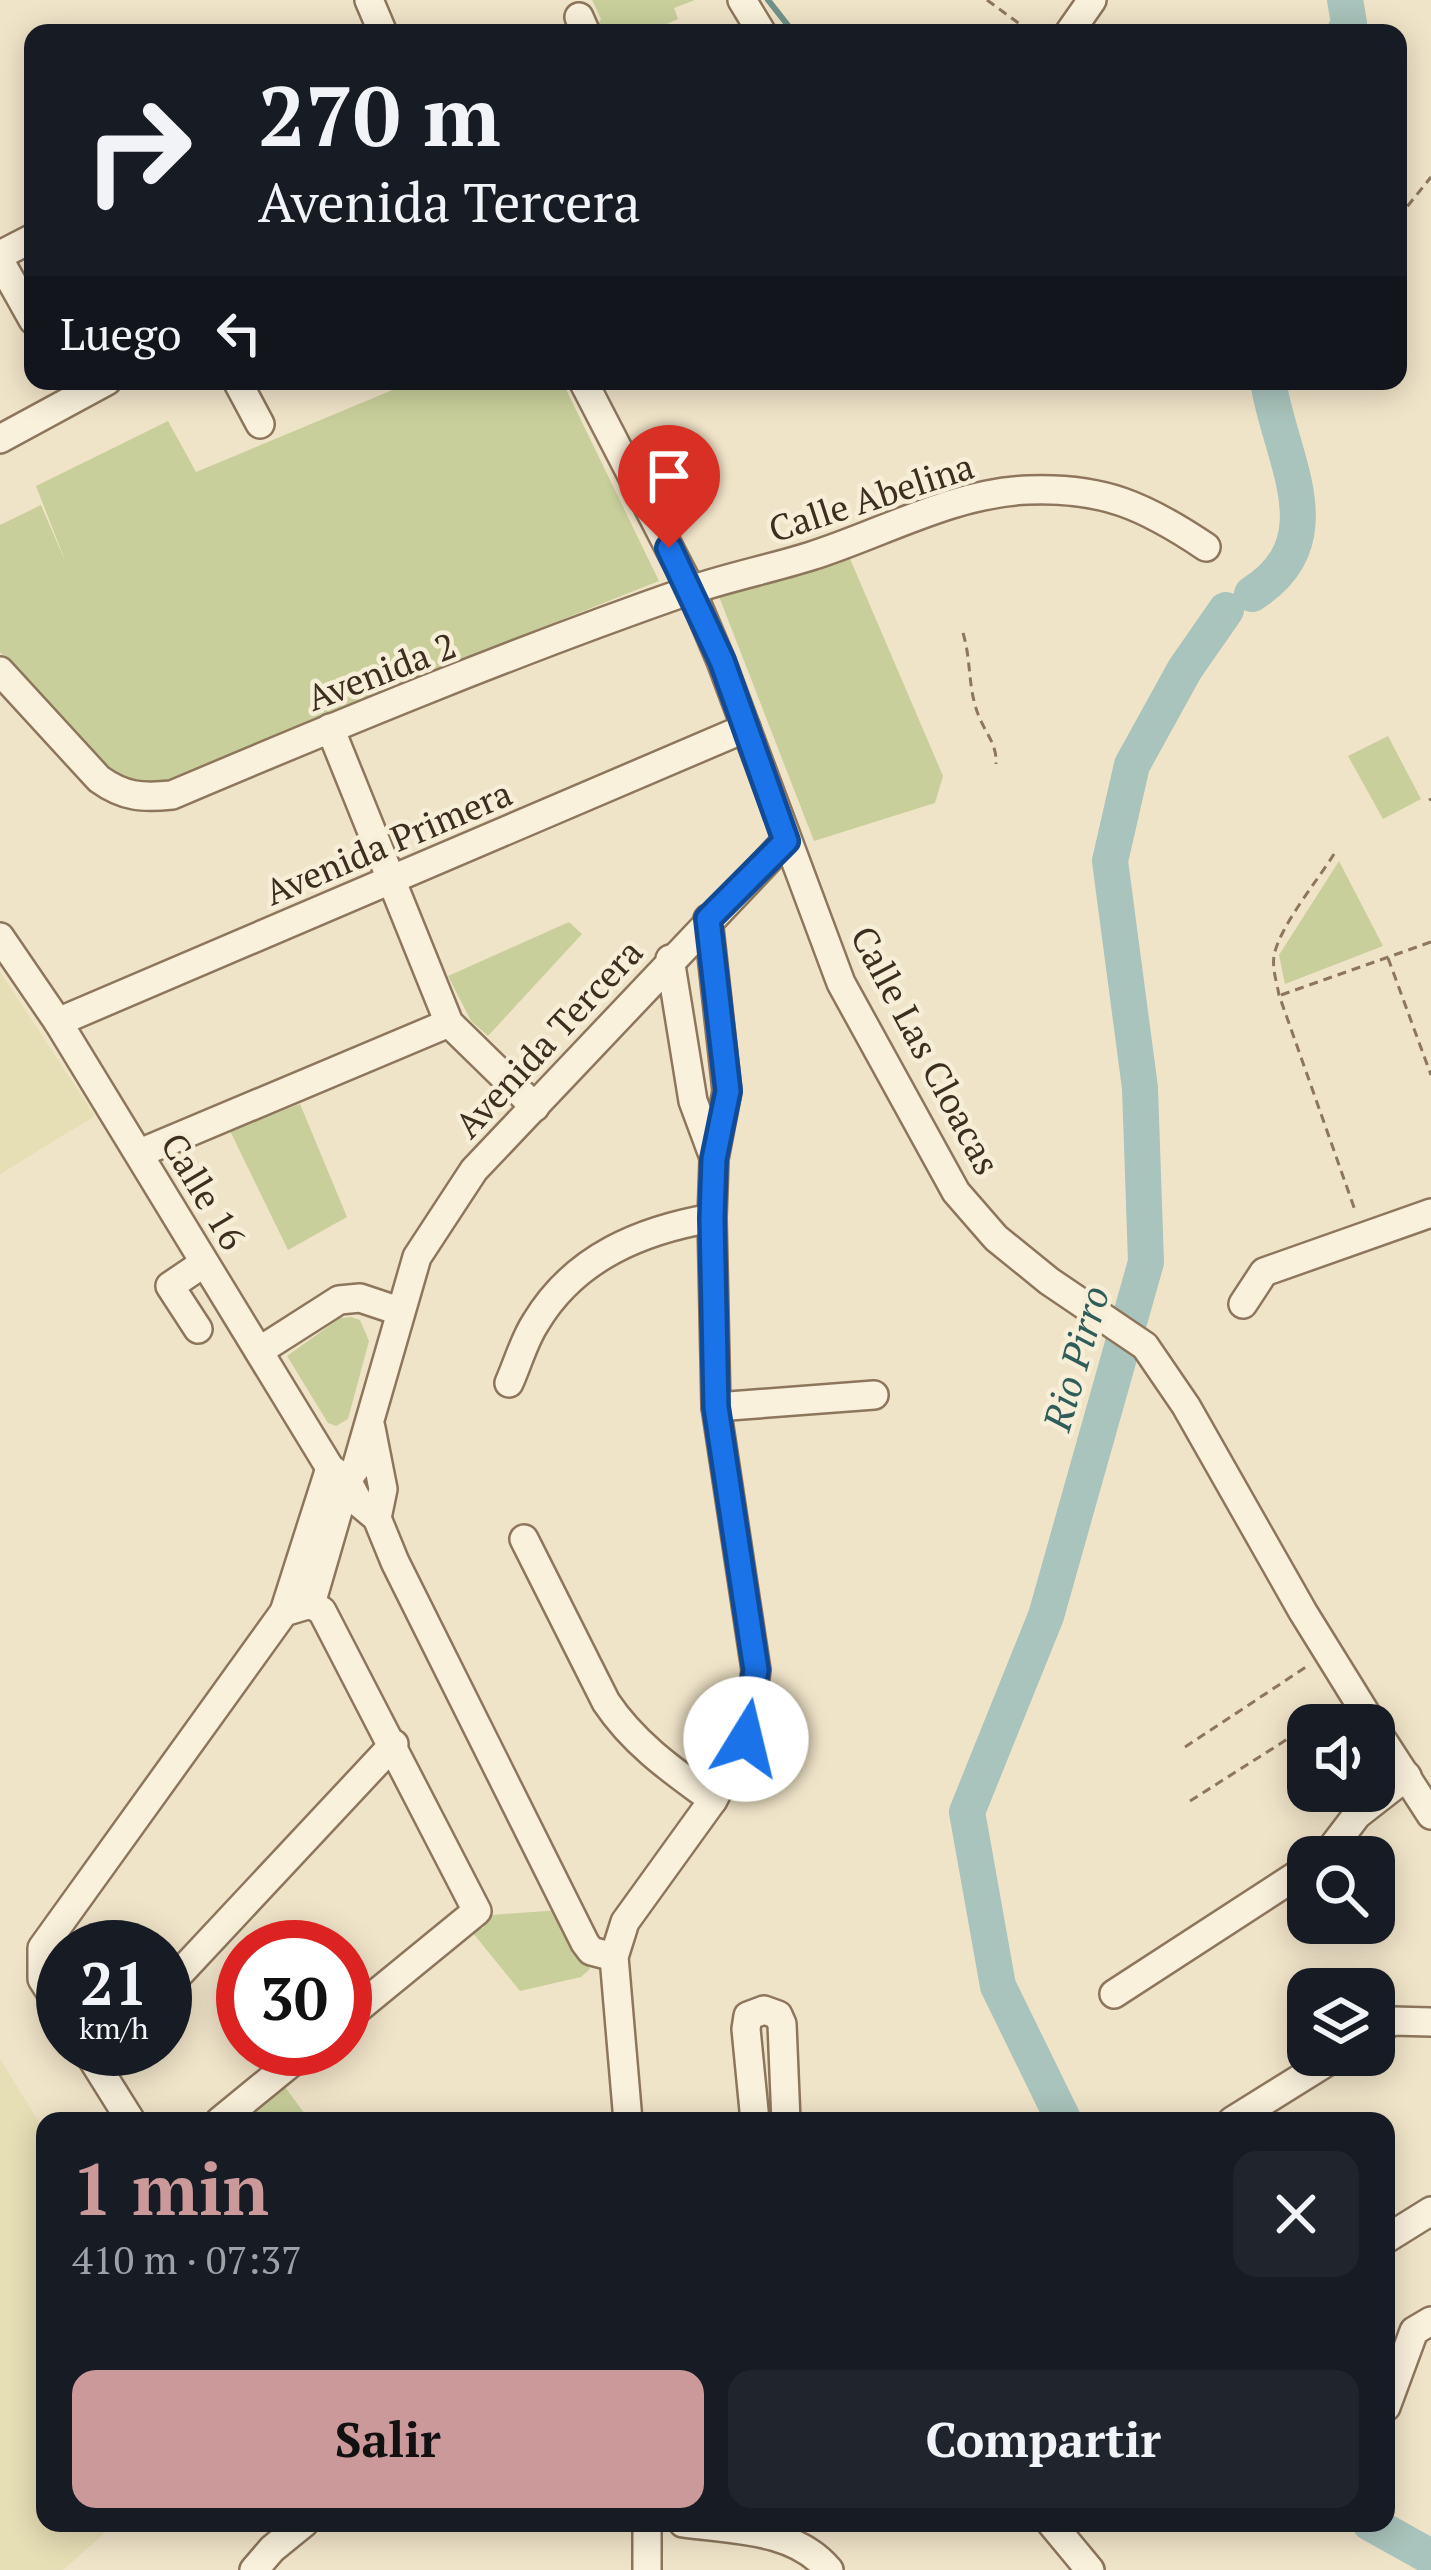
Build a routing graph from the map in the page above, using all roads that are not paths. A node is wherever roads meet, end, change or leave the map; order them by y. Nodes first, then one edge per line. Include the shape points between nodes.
1 (0, 258) edge
2 (24, 303) edge
3 (68, 390) edge
4 (242, 390) edge
5 (588, 390) edge
6 (260, 424) dead end
7 (0, 439) edge
8 (1206, 547) dead end
9 (691, 590) junction
10 (0, 671) edge
11 (330, 728) junction
12 (746, 728) junction
13 (786, 841) junction
14 (393, 880) junction
15 (708, 919) junction
16 (0, 937) edge
17 (670, 959) junction
18 (58, 1022) junction
19 (449, 1023) junction
20 (536, 1107) junction
21 (140, 1153) junction
22 (714, 1159) junction
23 (1431, 1213) edge
24 (712, 1218) junction
25 (204, 1263) junction
26 (1243, 1304) dead end
27 (399, 1310) junction
28 (198, 1329) dead end
29 (259, 1351) junction
30 (509, 1383) dead end
31 (874, 1395) dead end
32 (716, 1407) junction
33 (369, 1416) junction
34 (338, 1474) junction
35 (377, 1518) junction
36 (524, 1539) dead end
37 (298, 1607) junction
38 (1359, 1704) edge
39 (394, 1744) junction
40 (1395, 1758) edge
41 (1407, 1776) junction
42 (713, 1800) junction
43 (1428, 1805) edge
44 (1341, 1836) edge
45 (1287, 1882) edge
46 (63, 1920) edge
47 (614, 1957) junction
48 (192, 1960) edge
49 (1114, 1994) dead end
50 (372, 1997) edge
51 (1395, 2021) edge
52 (1431, 2022) edge
53 (108, 2076) edge
54 (275, 2076) edge
55 (1305, 2076) edge
56 (126, 2112) edge
57 (231, 2112) edge
58 (627, 2112) edge
59 (754, 2112) edge
60 (786, 2112) edge
61 (1247, 2112) edge
62 (1431, 2211) edge
63 (1395, 2233) edge
64 (1431, 2321) edge
65 (1395, 2383) edge
66 (292, 2532) edge
67 (647, 2532) edge
68 (749, 2532) edge
69 (1058, 2532) edge
70 (254, 2570) edge
71 (647, 2570) edge
72 (830, 2570) edge
73 (1090, 2570) edge

1 - 2 street
3 - 7 street
4 - 6 street
5 - 9 street, Calle Las Cloacas
8 - 9 street, Calle Abelina via 1120,500 1026,490 980,497
9 - 11 street, Avenida 2
9 - 12 street, Calle Las Cloacas
10 - 11 street, Avenida 2 via 118,794 172,795
11 - 14 street
12 - 13 street, Calle Las Cloacas
12 - 14 street, Avenida Primera
13 - 15 street, Avenida Tercera
13 - 38 street, Calle Las Cloacas via 841,982 956,1192 996,1238 1145,1346
14 - 18 street, Avenida Primera
14 - 19 street
15 - 17 street, Avenida Tercera
15 - 22 street via 728,1091
16 - 18 street, Calle 16
17 - 20 street, Avenida Tercera
17 - 22 street via 693,1101
18 - 21 street, Calle 16
19 - 20 street
19 - 21 street
20 - 27 street, Avenida Tercera via 474,1170 417,1257
21 - 25 street, Calle 16
22 - 24 street
23 - 26 street via 1264,1271
24 - 30 street via 658,1228 590,1265 536,1320
24 - 32 street
25 - 28 street via 170,1286
25 - 29 street, Calle 16
27 - 29 street via 339,1300
27 - 33 street, Avenida Tercera
29 - 34 street, Calle 16
31 - 32 street
32 - 42 street via 756,1670 746,1739
33 - 34 street, Avenida Tercera via 356,1468
33 - 35 street via 383,1490
34 - 35 street, Calle 16
34 - 37 street, Avenida Tercera
35 - 47 street via 585,1943
36 - 42 street via 622,1726
37 - 39 street via 322,1611
37 - 46 street, Avenida Tercera
39 - 48 street
39 - 50 street via 477,1911
40 - 41 street, Calle Las Cloacas
41 - 43 street, Calle Las Cloacas
41 - 44 street
42 - 47 street via 626,1922
45 - 49 street
47 - 58 street
51 - 52 street
53 - 56 street
54 - 57 street
55 - 61 street
59 - 60 street via 746,2029 748,2016 764,2010 782,2024
62 - 63 street
64 - 65 street via 1414,2331
66 - 70 street
67 - 71 street
68 - 72 street via 779,2536
69 - 73 street

